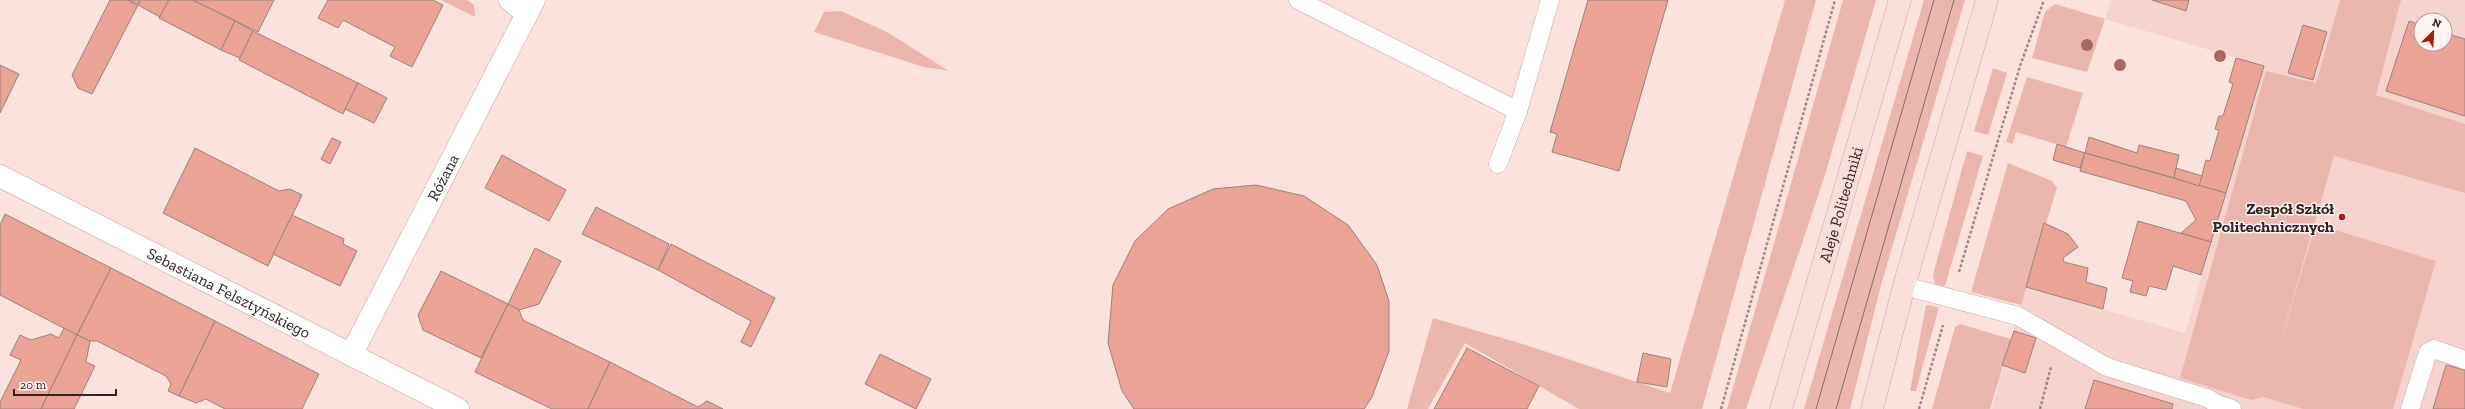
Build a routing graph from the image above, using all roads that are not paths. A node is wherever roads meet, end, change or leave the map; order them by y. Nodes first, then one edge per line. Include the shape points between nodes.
1 (510, 0) edge
2 (1298, 0) edge
3 (1550, 0) edge
4 (1900, 0) edge
5 (1987, 0) edge
6 (531, 7) edge
7 (1518, 111) junction
8 (1498, 164) dead end
9 (0, 176) edge
10 (1904, 286) junction
11 (351, 355) junction
12 (2465, 360) edge
13 (458, 409) edge
14 (1781, 409) edge
15 (1872, 409) edge
16 (2232, 409) edge
17 (2410, 409) edge

1 - 6 street
2 - 7 lane
3 - 7 lane
4 - 14 main road, Aleje Politechniki
5 - 10 main road
6 - 11 street, Różana
7 - 8 lane
9 - 11 street, Sebastiana Felsztyńskiego
10 - 15 main road
10 - 16 lane via 2018,316 2107,366 2207,398
11 - 13 street, Sebastiana Felsztyńskiego
12 - 17 lane via 2434,349 2428,352

